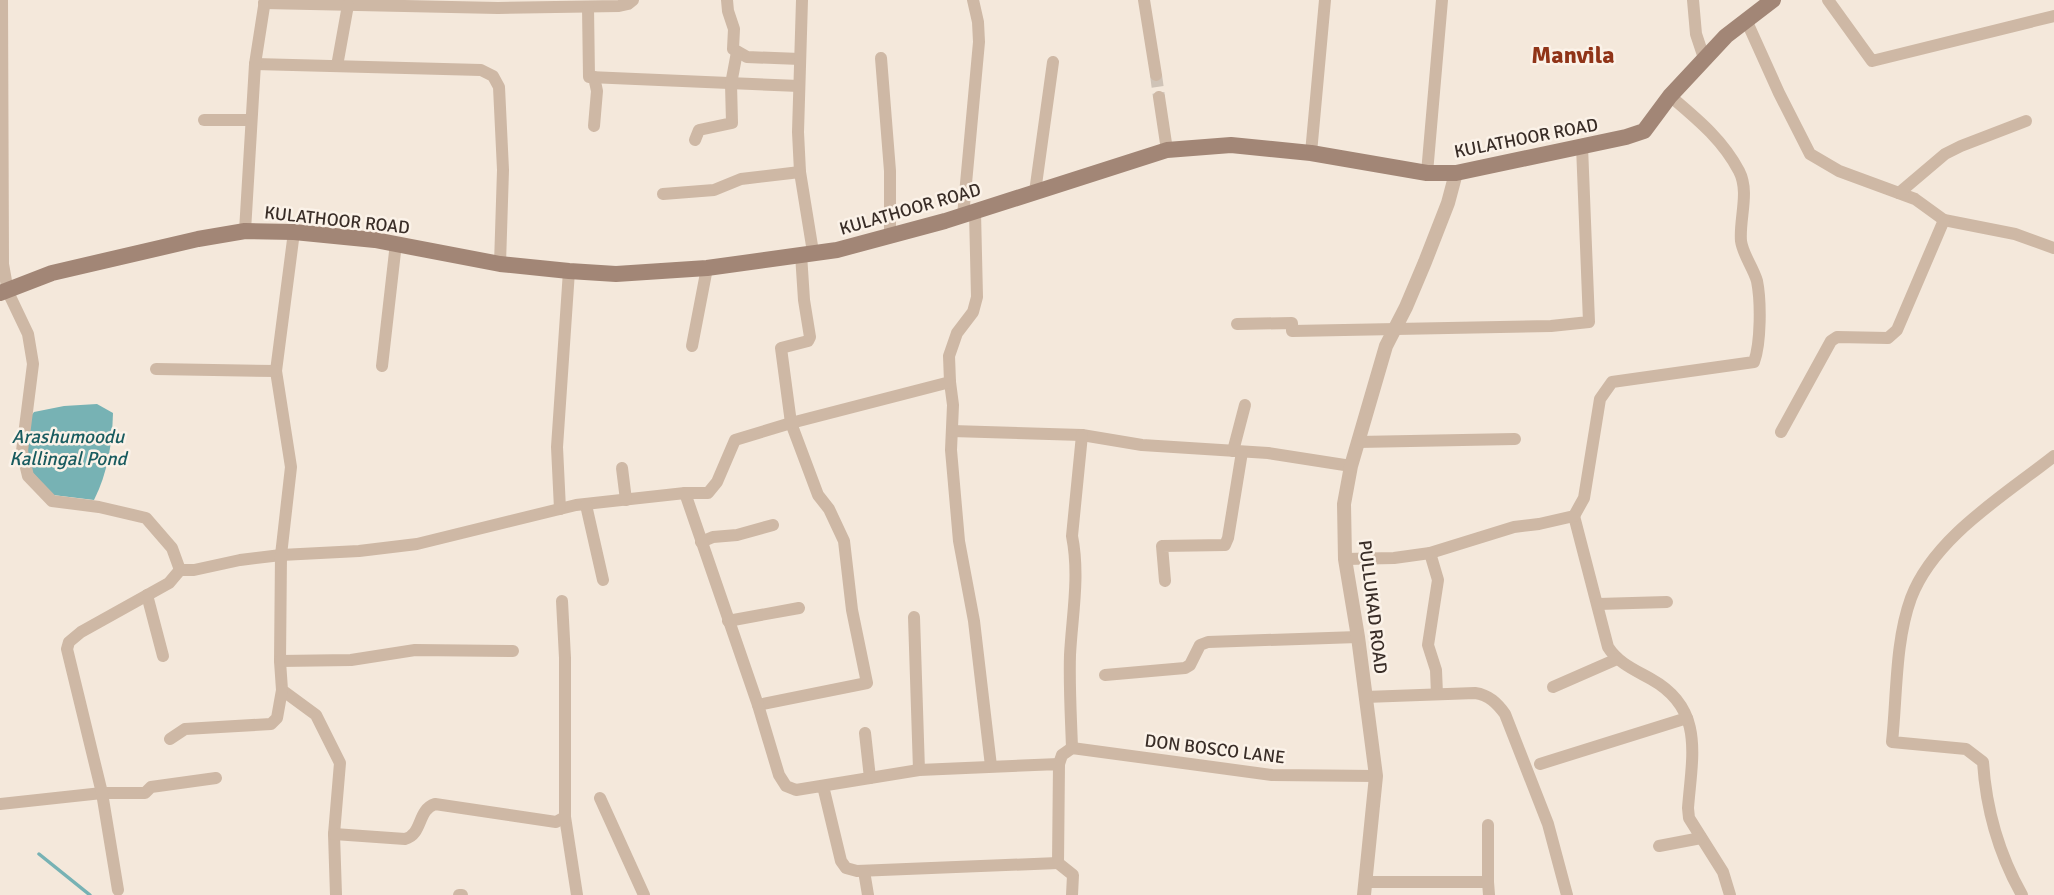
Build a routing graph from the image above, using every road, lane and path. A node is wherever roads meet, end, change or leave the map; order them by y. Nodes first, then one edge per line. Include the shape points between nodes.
1 (2, 0) edge
2 (633, 0) edge
3 (640, 0) edge
4 (727, 0) edge
5 (802, 0) edge
6 (974, 0) edge
7 (1144, 0) edge
8 (1325, 0) edge
9 (1442, 0) edge
10 (1693, 0) edge
11 (1773, 0) edge
12 (1828, 0) edge
13 (265, 1) edge
14 (348, 5) junction
15 (588, 7) junction
16 (2054, 16) edge
17 (1748, 22) junction
18 (737, 52) junction
19 (881, 58) dead end
20 (1704, 58) junction
21 (1, 60) edge
22 (800, 60) junction
23 (1054, 62) dead end
24 (255, 64) junction
25 (337, 66) junction
26 (1156, 75) tunnel mouth
27 (594, 77) junction
28 (731, 84) junction
29 (799, 86) junction
30 (1670, 96) junction
31 (1159, 97) tunnel mouth
32 (0, 112) edge
33 (204, 120) dead end
34 (251, 120) junction
35 (2026, 121) dead end
36 (594, 126) dead end
37 (695, 140) dead end
38 (1582, 146) junction
39 (1167, 150) junction
40 (1311, 153) junction
41 (800, 172) junction
42 (1427, 173) junction
43 (1456, 173) junction
44 (1035, 192) junction
45 (1904, 193) junction
46 (663, 194) dead end
47 (969, 214) junction
48 (1944, 220) junction
49 (245, 231) junction
50 (294, 232) junction
51 (890, 235) junction
52 (396, 243) junction
53 (2054, 248) edge
54 (1, 249) edge
55 (807, 253) junction
56 (500, 264) junction
57 (707, 268) junction
58 (569, 271) junction
59 (4, 293) edge
60 (1237, 324) dead end
61 (1394, 330) junction
62 (692, 346) dead end
63 (382, 366) dead end
64 (156, 369) dead end
65 (276, 371) junction
66 (950, 382) junction
67 (1245, 405) dead end
68 (791, 423) junction
69 (951, 431) junction
70 (1781, 432) dead end
71 (1082, 435) junction
72 (1515, 439) dead end
73 (1358, 442) junction
74 (1238, 451) junction
75 (2054, 456) edge
76 (1351, 466) junction
77 (622, 468) dead end
78 (685, 493) junction
79 (626, 500) junction
80 (586, 505) junction
81 (560, 509) junction
82 (1574, 516) junction
83 (773, 525) dead end
84 (701, 542) junction
85 (1430, 552) junction
86 (281, 555) junction
87 (1345, 559) junction
88 (180, 570) junction
89 (603, 580) dead end
90 (1165, 581) dead end
91 (147, 595) junction
92 (562, 601) dead end
93 (1667, 602) dead end
94 (1598, 604) junction
95 (799, 608) dead end
96 (914, 617) dead end
97 (729, 621) junction
98 (1358, 637) junction
99 (513, 651) dead end
100 (163, 656) dead end
101 (1617, 659) junction
102 (280, 660) junction
103 (1105, 675) dead end
104 (1553, 687) dead end
105 (282, 690) junction
106 (1437, 694) junction
107 (1365, 696) junction
108 (758, 705) junction
109 (1687, 718) junction
110 (865, 733) dead end
111 (170, 739) dead end
112 (1072, 748) junction
113 (1059, 764) junction
114 (1540, 764) dead end
115 (991, 766) junction
116 (919, 770) junction
117 (1376, 776) junction
118 (216, 778) dead end
119 (870, 778) junction
120 (823, 786) junction
121 (102, 793) junction
122 (600, 798) dead end
123 (0, 804) edge
124 (565, 817) junction
125 (1488, 825) dead end
126 (334, 834) junction
127 (1701, 838) junction
128 (1659, 846) dead end
129 (1058, 863) junction
130 (864, 871) junction
131 (1365, 888) edge
132 (1489, 889) edge
133 (118, 891) dead end
134 (336, 895) edge
135 (577, 895) edge
136 (644, 895) edge
137 (868, 895) edge
138 (1072, 895) edge
139 (1567, 895) edge
140 (1731, 895) edge
141 (2022, 895) edge

1 - 21 street
2 - 3 street
2 - 15 street via 619,6
4 - 18 street
5 - 22 street
6 - 47 street via 979,42
7 - 26 street
8 - 40 street
9 - 42 street
10 - 20 street
11 - 17 main road, KULATHOOR ROAD
12 - 16 street via 1872,61
13 - 14 street
13 - 24 street
14 - 15 street
14 - 25 street
15 - 27 street via 589,77
17 - 20 main road, KULATHOOR ROAD
17 - 45 street via 1810,154 1839,171
18 - 22 street via 747,57
18 - 28 street
19 - 51 street
20 - 30 main road, KULATHOOR ROAD
21 - 32 street
22 - 29 street
23 - 44 street
24 - 25 street
24 - 34 street
25 - 56 street via 481,70 493,76 499,87 503,170
27 - 28 street
27 - 36 street
28 - 29 street
28 - 37 street via 732,123 699,130
29 - 41 street
30 - 38 main road, KULATHOOR ROAD via 1644,131
30 - 82 street via 1708,128 1741,175 1741,239 1757,281 1757,354 1754,362 1612,382 1600,399 1584,498
31 - 39 street
32 - 54 street
33 - 34 street
34 - 49 street
35 - 45 street via 1945,155
38 - 43 main road, KULATHOOR ROAD
38 - 61 street via 1589,322
39 - 40 main road, KULATHOOR ROAD via 1231,145
39 - 44 main road, KULATHOOR ROAD
40 - 42 main road, KULATHOOR ROAD
41 - 46 street via 741,179 714,190
41 - 55 street
42 - 43 main road, KULATHOOR ROAD
43 - 61 street, PULLUKAD ROAD via 1425,262
44 - 47 main road, KULATHOOR ROAD
45 - 48 street
47 - 51 main road, KULATHOOR ROAD
47 - 66 street via 977,297 949,356
48 - 53 street via 2015,234
48 - 70 street via 1896,330 1888,338 1837,337 1831,341
49 - 50 main road, KULATHOOR ROAD
49 - 59 main road, KULATHOOR ROAD via 52,273
50 - 52 main road, KULATHOOR ROAD
50 - 65 street
51 - 55 main road, KULATHOOR ROAD
52 - 56 main road, KULATHOOR ROAD
52 - 63 street
54 - 59 street
55 - 57 main road, KULATHOOR ROAD
55 - 68 street via 804,300 810,337 781,348
56 - 58 main road, KULATHOOR ROAD
57 - 58 main road, KULATHOOR ROAD via 616,274
57 - 62 street
58 - 81 street via 557,447
59 - 88 street via 27,334 33,364 22,451 28,476 52,501 146,518 172,548
60 - 61 street via 1292,323 1292,331
61 - 73 street, PULLUKAD ROAD
64 - 65 street
65 - 86 street via 291,467
66 - 68 street
66 - 69 street
67 - 74 street
68 - 78 street via 736,440 708,493
68 - 108 street via 818,495 844,541 867,683
69 - 71 street
69 - 115 street via 959,541 974,621
71 - 74 street
71 - 112 street via 1072,536
72 - 73 street
73 - 76 street, PULLUKAD ROAD
74 - 76 street
74 - 90 street via 1225,545 1162,546
75 - 141 street via 1945,544 1923,576 1906,619 1892,742 1966,749 1983,762 1985,795 2007,869
76 - 87 street, PULLUKAD ROAD via 1343,503
77 - 79 street
78 - 79 street
78 - 84 street
79 - 80 street
80 - 81 street
80 - 89 street
81 - 86 street via 417,544
82 - 85 street via 1514,527
82 - 94 street
83 - 84 street
84 - 97 street
85 - 87 street
85 - 106 street via 1438,580 1428,645
86 - 88 street
86 - 102 street
87 - 98 street, PULLUKAD ROAD
88 - 91 street via 169,583
91 - 100 street
91 - 121 street via 81,632 66,649
92 - 124 street
93 - 94 street
94 - 101 street via 1608,647
95 - 97 street
96 - 116 street
97 - 108 street
98 - 103 street via 1208,642 1200,645 1185,668
98 - 107 street, PULLUKAD ROAD
99 - 102 street via 415,650 351,660
101 - 104 street
101 - 109 street via 1670,691
102 - 105 street
105 - 111 street via 277,718 271,724 186,729
105 - 126 street via 316,715 340,763
106 - 107 street
106 - 139 street via 1485,694 1505,715 1548,824
107 - 117 street, PULLUKAD ROAD
108 - 120 street via 786,786 796,790
109 - 114 street
109 - 127 street via 1693,733 1689,818
110 - 119 street
112 - 113 street
112 - 117 street, DON BOSCO LANE via 1272,775
113 - 115 street
113 - 129 street
115 - 116 street
116 - 119 street
117 - 131 street, PULLUKAD ROAD
118 - 121 street via 151,787 145,793
119 - 120 street
120 - 130 street via 841,861 846,868
121 - 123 street
121 - 133 street
122 - 136 street
124 - 126 street via 556,822 435,804 423,811 416,831 405,839
124 - 135 street
125 - 132 street
126 - 134 street
127 - 128 street
127 - 140 street via 1723,872
129 - 130 street
129 - 138 street via 1073,875
130 - 137 street
131 - 132 street

